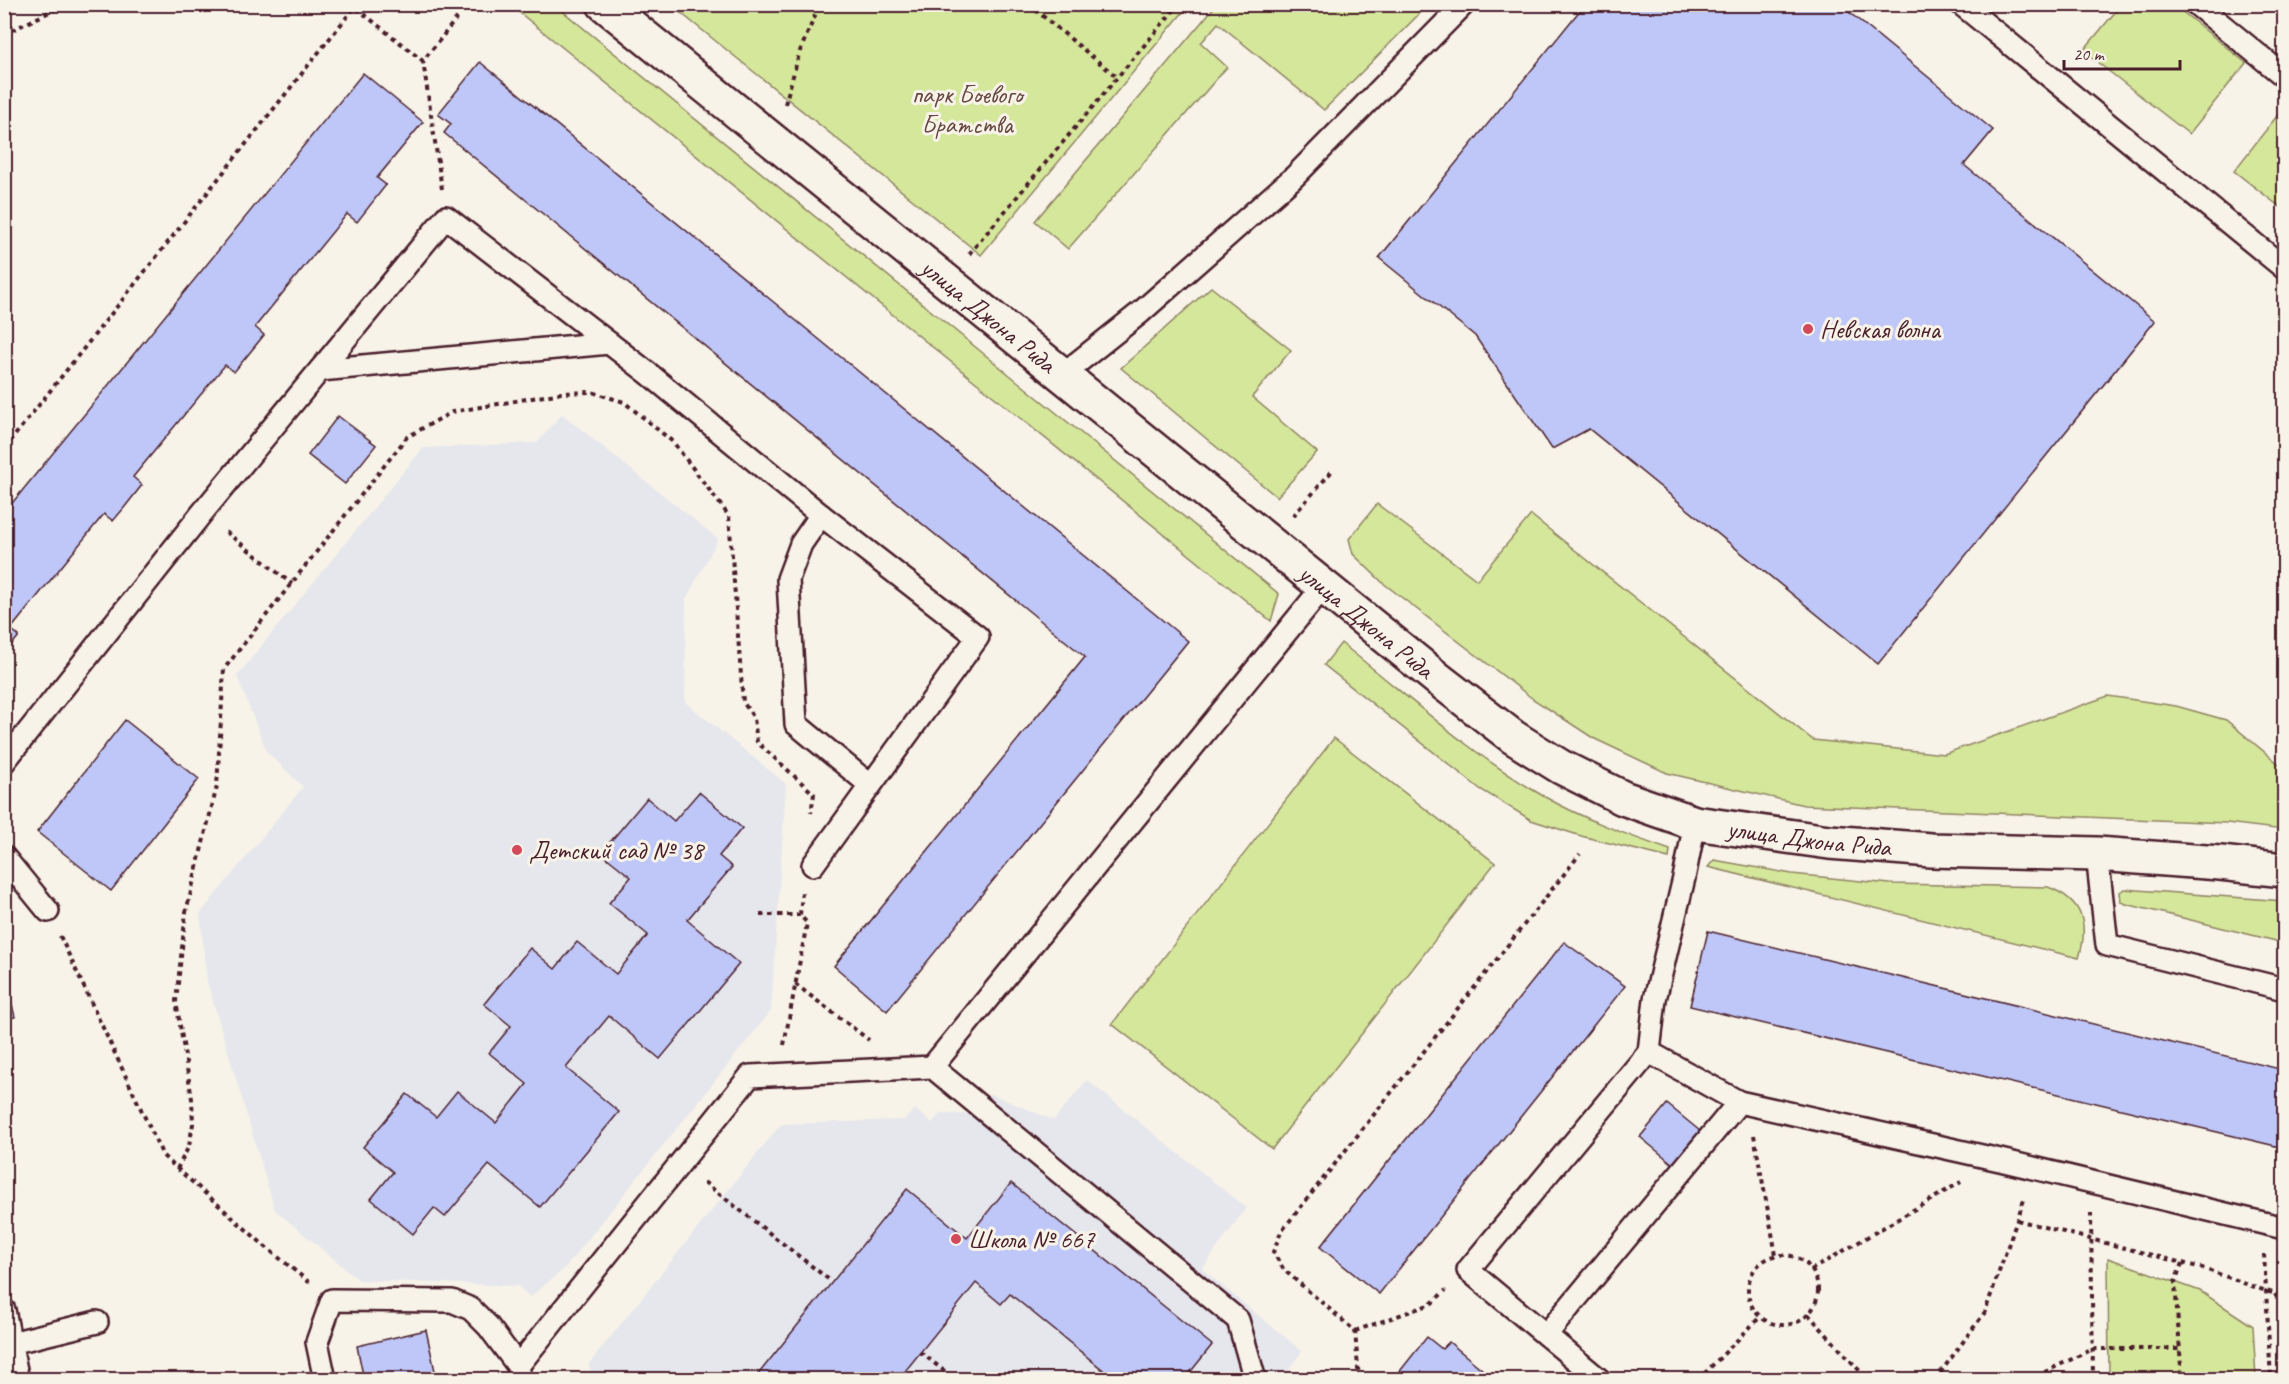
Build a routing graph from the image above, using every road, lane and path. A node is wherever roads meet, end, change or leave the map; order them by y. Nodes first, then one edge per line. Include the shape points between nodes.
1 (66, 4) edge
2 (349, 4) edge
3 (468, 4) edge
4 (604, 4) edge
5 (820, 4) edge
6 (1028, 4) edge
7 (1179, 4) edge
8 (1464, 4) edge
9 (1961, 4) edge
10 (2196, 4) edge
11 (356, 6) edge
12 (4, 34) edge
13 (423, 61) junction
14 (2282, 68) edge
15 (1117, 77) junction
16 (783, 110) dead end
17 (446, 217) junction
18 (965, 259) dead end
19 (2284, 268) edge
20 (609, 343) junction
21 (320, 370) junction
22 (1062, 375) junction
23 (4, 449) edge
24 (1332, 471) dead end
25 (202, 513) junction
26 (821, 515) junction
27 (1289, 521) dead end
28 (292, 584) junction
29 (1323, 587) junction
30 (4, 762) edge
31 (870, 785) junction
32 (811, 815) dead end
33 (1695, 823) junction
34 (1580, 854) dead end
35 (2097, 854) junction
36 (4, 857) edge
37 (813, 865) dead end
38 (2284, 870) edge
39 (802, 887) dead end
40 (48, 911) joint
41 (760, 915) dead end
42 (800, 915) junction
43 (795, 984) junction
44 (2284, 989) edge
45 (1649, 1052) junction
46 (932, 1067) junction
47 (907, 1068) junction
48 (778, 1075) junction
49 (1744, 1103) junction
50 (2000, 1160) junction
51 (680, 1163) junction
52 (2035, 1168) junction
53 (177, 1169) junction
54 (2097, 1183) junction
55 (2017, 1220) junction
56 (2263, 1223) junction
57 (2284, 1228) edge
58 (2092, 1239) junction
59 (1776, 1255) junction
60 (2182, 1263) junction
61 (1811, 1269) junction
62 (1468, 1270) junction
63 (832, 1282) dead end
64 (2266, 1291) junction
65 (2274, 1293) junction
66 (2284, 1296) edge
67 (332, 1300) junction
68 (4, 1310) edge
69 (2284, 1310) edge
70 (1808, 1314) junction
71 (1760, 1317) junction
72 (97, 1323) dead end
73 (1355, 1331) junction
74 (1546, 1335) junction
75 (11, 1343) junction
76 (2093, 1349) junction
77 (2180, 1349) junction
78 (920, 1352) dead end
79 (519, 1373) edge
80 (1938, 1378) edge
81 (18, 1380) edge
82 (325, 1380) edge
83 (956, 1380) edge
84 (1255, 1380) edge
85 (1359, 1380) edge
86 (1600, 1380) edge
87 (1698, 1380) edge
88 (1868, 1380) edge
89 (2028, 1380) edge
90 (2093, 1380) edge
91 (2182, 1380) edge
92 (2271, 1380) edge

1 - 12 path
2 - 11 path
3 - 13 path
4 - 22 street, улица Джона Рида
5 - 16 path via 800,51
6 - 15 path
7 - 15 path
8 - 22 lane via 1294,177 1142,312
9 - 19 lane
10 - 14 lane
11 - 13 path
11 - 23 path
13 - 17 path
15 - 18 path
17 - 20 lane
17 - 21 lane
20 - 21 lane
20 - 26 lane
21 - 25 lane
22 - 29 street, улица Джона Рида
24 - 27 path
25 - 28 path
25 - 30 lane
26 - 31 lane via 801,544 788,579 796,724
26 - 31 lane via 978,637
28 - 32 path via 407,436 452,412 561,393 592,392 624,402 673,442 729,516 743,702 754,718 757,742 814,794
28 - 53 path via 224,669 217,786 186,912 176,1001 193,1124 189,1146
29 - 33 street, улица Джона Рида via 1513,737 1623,798
29 - 46 lane
31 - 37 lane
33 - 35 street, улица Джона Рида via 1840,843 1931,850
33 - 45 lane via 1655,999
34 - 73 path via 1281,1232 1273,1252 1284,1270
35 - 38 street, улица Джона Рида
35 - 44 lane via 2107,945
36 - 40 lane
39 - 42 path
40 - 53 path via 163,1156
41 - 42 path
42 - 43 path via 807,923
43 - 47 path
43 - 48 path
45 - 49 lane
45 - 62 lane
46 - 47 lane
46 - 84 lane via 1238,1320
47 - 48 lane
48 - 51 lane via 750,1076
49 - 50 lane
49 - 59 path
49 - 74 lane
50 - 52 lane
50 - 61 path
51 - 63 path
51 - 79 lane
52 - 54 lane
52 - 55 path
53 - 67 path
54 - 56 lane
54 - 58 path via 2091,1212
55 - 58 path
55 - 80 path via 1985,1312
56 - 57 lane
56 - 64 path
58 - 60 path
58 - 76 path
59 - 61 path via 1796,1257
59 - 71 path via 1759,1264 1749,1281 1750,1300
60 - 64 path
60 - 77 path via 2175,1282
61 - 70 path via 1818,1287
62 - 73 path via 1431,1304
62 - 74 lane
64 - 65 path
64 - 92 path
65 - 66 path
65 - 69 path
67 - 79 lane via 452,1301 471,1309 488,1326
67 - 82 lane via 317,1342
68 - 75 lane
70 - 71 path via 1780,1325
70 - 88 path
71 - 87 path
72 - 75 lane
73 - 85 path
74 - 86 lane
75 - 81 lane
76 - 77 path
76 - 89 path
76 - 90 path
77 - 91 path
78 - 83 path

